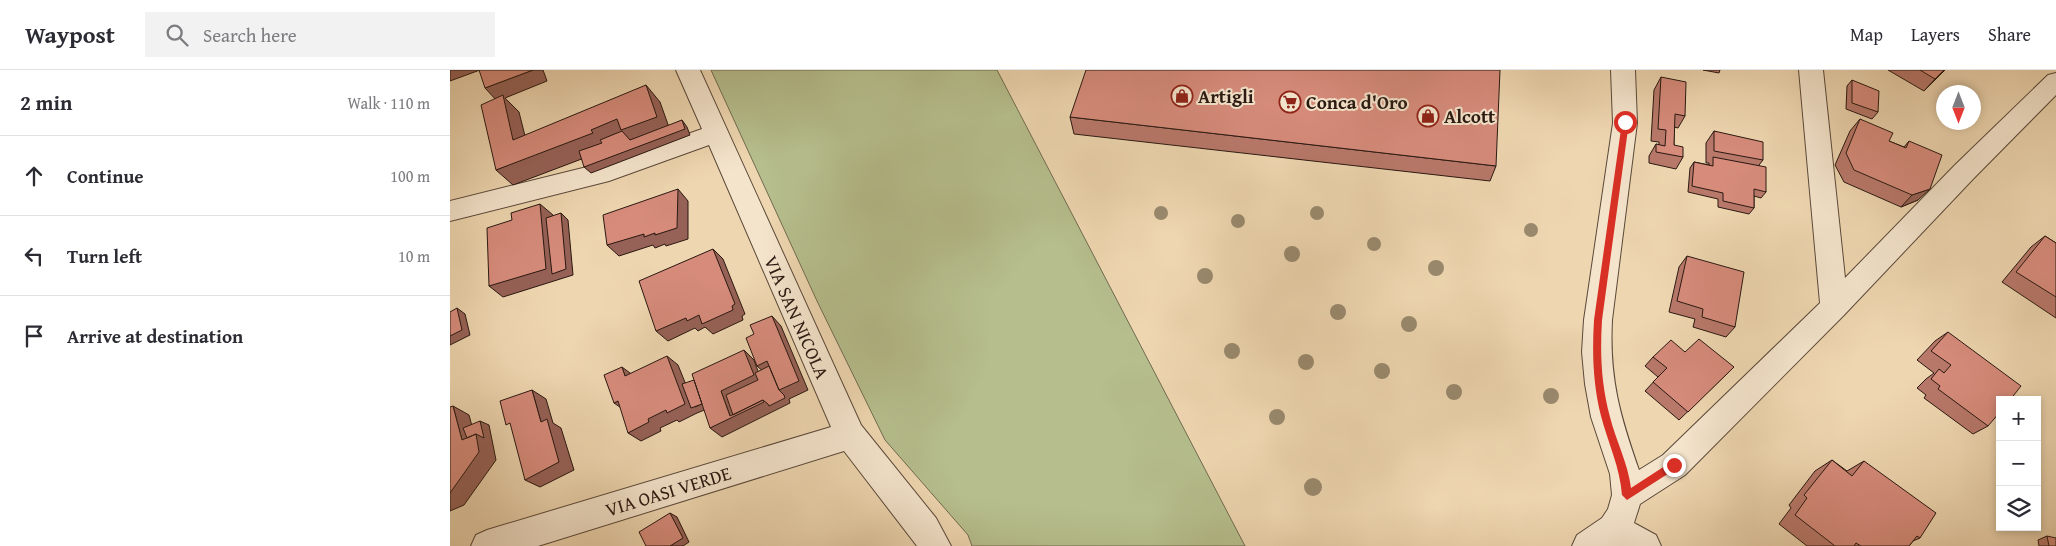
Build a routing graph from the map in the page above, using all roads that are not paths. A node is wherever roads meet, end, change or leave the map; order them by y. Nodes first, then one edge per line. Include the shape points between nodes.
1 (688, 70) edge
2 (1622, 70) edge
3 (1811, 70) edge
4 (2056, 81) edge
5 (716, 133) junction
6 (450, 211) edge
7 (1834, 307) junction
8 (850, 435) junction
9 (1627, 495) junction
10 (1601, 538) edge
11 (487, 546) edge
12 (935, 546) edge
13 (1645, 546) edge

1 - 5 street, VIA SAN NICOLA
2 - 9 street via 1625,122 1596,352 1604,409 1625,474
3 - 7 street
4 - 7 street
5 - 6 street via 609,172
5 - 8 street, VIA SAN NICOLA
7 - 9 street via 1674,465
8 - 11 street, VIA OASI VERDE
8 - 12 street, VIA SAN NICOLA
9 - 10 street via 1622,514
10 - 13 street

